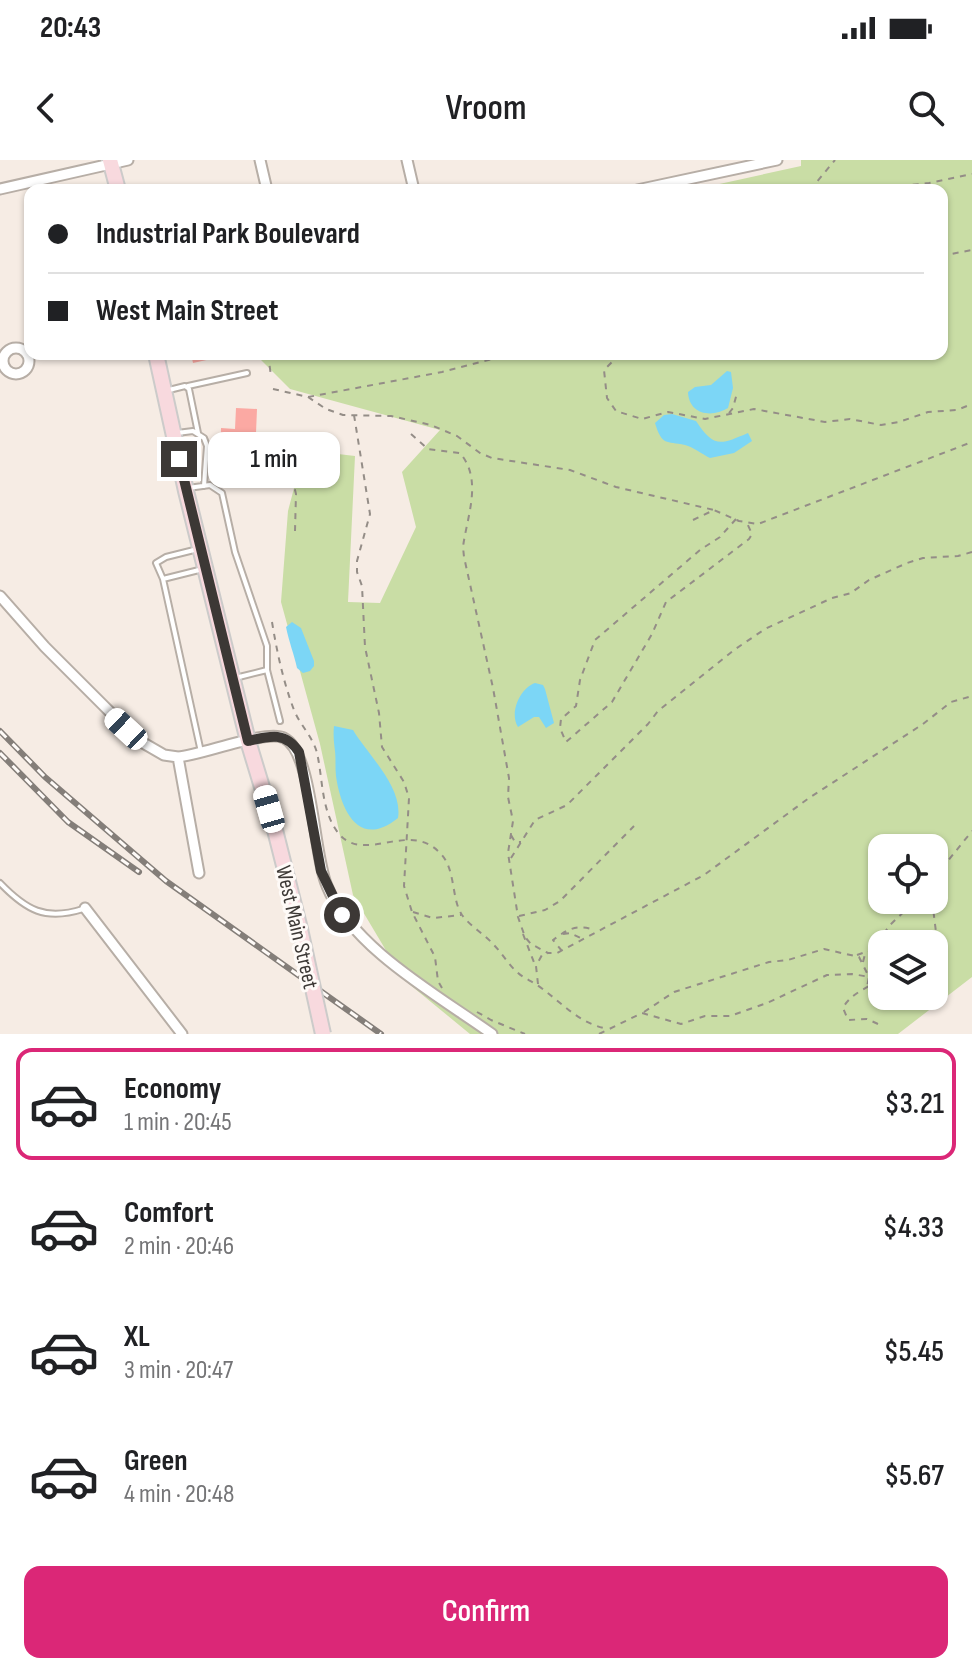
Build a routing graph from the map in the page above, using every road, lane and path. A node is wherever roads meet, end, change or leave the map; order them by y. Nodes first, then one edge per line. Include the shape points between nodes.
1 (128, 160) edge
2 (260, 160) edge
3 (407, 160) edge
4 (777, 160) edge
5 (835, 160) edge
6 (111, 162) edge
7 (972, 174) edge
8 (116, 184) edge
9 (266, 184) edge
10 (413, 184) edge
11 (665, 184) edge
12 (815, 184) edge
13 (920, 184) edge
14 (0, 189) edge
15 (972, 250) edge
16 (948, 256) edge
17 (0, 341) edge
18 (6, 353) dead end
19 (157, 360) edge
20 (269, 360) edge
21 (489, 360) edge
22 (614, 360) edge
23 (247, 373) dead end
24 (271, 376) dead end
25 (185, 386) junction
26 (273, 389) dead end
27 (164, 391) junction
28 (737, 393) dead end
29 (308, 397) junction
30 (972, 404) edge
31 (728, 414) junction
32 (354, 415) junction
33 (174, 433) junction
34 (198, 433) junction
35 (411, 434) dead end
36 (972, 442) edge
37 (289, 466) dead end
38 (204, 486) junction
39 (186, 489) junction
40 (714, 510) junction
41 (736, 519) junction
42 (693, 520) dead end
43 (747, 523) junction
44 (295, 531) dead end
45 (200, 549) junction
46 (972, 552) edge
47 (205, 568) junction
48 (163, 579) junction
49 (0, 596) edge
50 (272, 622) dead end
51 (267, 670) junction
52 (232, 678) junction
53 (971, 695) edge
54 (280, 721) dead end
55 (248, 741) junction
56 (201, 753) junction
57 (178, 757) junction
58 (634, 826) dead end
59 (972, 831) edge
60 (511, 835) junction
61 (407, 839) junction
62 (522, 842) junction
63 (509, 860) junction
64 (948, 861) edge
65 (199, 873) dead end
66 (0, 883) edge
67 (85, 908) joint
68 (412, 912) junction
69 (901, 914) edge
70 (462, 915) junction
71 (518, 917) junction
72 (596, 930) junction
73 (886, 930) edge
74 (523, 932) junction
75 (561, 934) junction
76 (584, 939) junction
77 (562, 951) junction
78 (868, 951) edge
79 (868, 952) edge
80 (548, 953) junction
81 (853, 955) junction
82 (863, 962) junction
83 (536, 966) junction
84 (868, 974) edge
85 (868, 977) edge
86 (868, 982) edge
87 (538, 986) junction
88 (867, 987) joint
89 (443, 989) dead end
90 (468, 1006) dead end
91 (642, 1013) junction
92 (591, 1024) junction
93 (878, 1024) dead end
94 (608, 1029) junction
95 (182, 1034) edge
96 (323, 1034) edge
97 (492, 1034) edge
98 (525, 1034) edge
99 (598, 1034) edge

1 - 6 street
2 - 9 street
3 - 10 street
4 - 11 street
5 - 12 path
6 - 8 main road
6 - 14 street
7 - 13 path
15 - 16 path
17 - 18 street
19 - 27 main road, West Main Street
20 - 24 path
21 - 29 path
22 - 31 path via 604,370 607,398 616,411 642,419 668,412 705,419
23 - 25 lane
25 - 27 lane
25 - 34 lane
26 - 29 path
27 - 33 main road, West Main Street
28 - 31 path
29 - 32 path via 334,413
30 - 31 path via 881,425 850,419 825,422 754,409
32 - 40 path via 431,425 492,458 570,470 616,487
32 - 61 path via 370,501 357,561 365,647 382,747 409,798
33 - 34 lane
33 - 39 main road, West Main Street
34 - 38 lane via 207,446
35 - 60 path via 428,449 460,453 473,485 464,557 509,778
36 - 43 path via 766,521
37 - 44 path via 296,494
38 - 39 lane
38 - 51 lane via 222,493 235,552 267,646
39 - 45 main road, West Main Street
40 - 41 path
40 - 42 path
41 - 43 path
41 - 43 path via 595,640 576,706 561,719 566,742 612,702 666,602 749,539
45 - 47 main road, West Main Street
45 - 48 lane via 158,560
46 - 62 path via 907,563 765,629 658,711 567,805 535,820
47 - 48 lane
47 - 52 main road, West Main Street
48 - 56 lane
49 - 57 street via 138,740
50 - 61 path via 280,668 317,753 322,788 340,835 363,847
51 - 52 lane
51 - 54 lane
52 - 55 main road, West Main Street
53 - 72 path via 951,702 704,875
55 - 56 street
55 - 96 main road, West Main Street, bridge via 275,830
55 - 97 street via 273,735 299,752 321,871 353,930
56 - 57 street
57 - 65 street
58 - 71 path via 560,901
59 - 64 path
60 - 62 path
60 - 63 path
61 - 68 path via 404,886
61 - 70 path via 442,854
62 - 63 path
63 - 71 path
66 - 67 lane via 20,904 43,913 60,916
67 - 95 street
68 - 70 path via 433,918
68 - 89 path via 435,957
69 - 73 path
70 - 87 path via 519,974
71 - 74 path
72 - 75 path via 573,926
72 - 76 path
74 - 80 path via 531,944
74 - 83 path
75 - 76 path
75 - 77 path via 553,940
76 - 77 path
77 - 80 path
78 - 81 path
79 - 82 path
80 - 83 path
81 - 82 path
81 - 91 path via 824,949 769,962 674,992
82 - 84 path
83 - 87 path
85 - 91 path via 827,975 730,1016 705,1016 681,1024
86 - 88 path
87 - 92 path
88 - 93 path via 846,1001 844,1014 852,1022 867,1019
90 - 98 path
91 - 94 path
92 - 94 path
92 - 99 path
94 - 99 path

